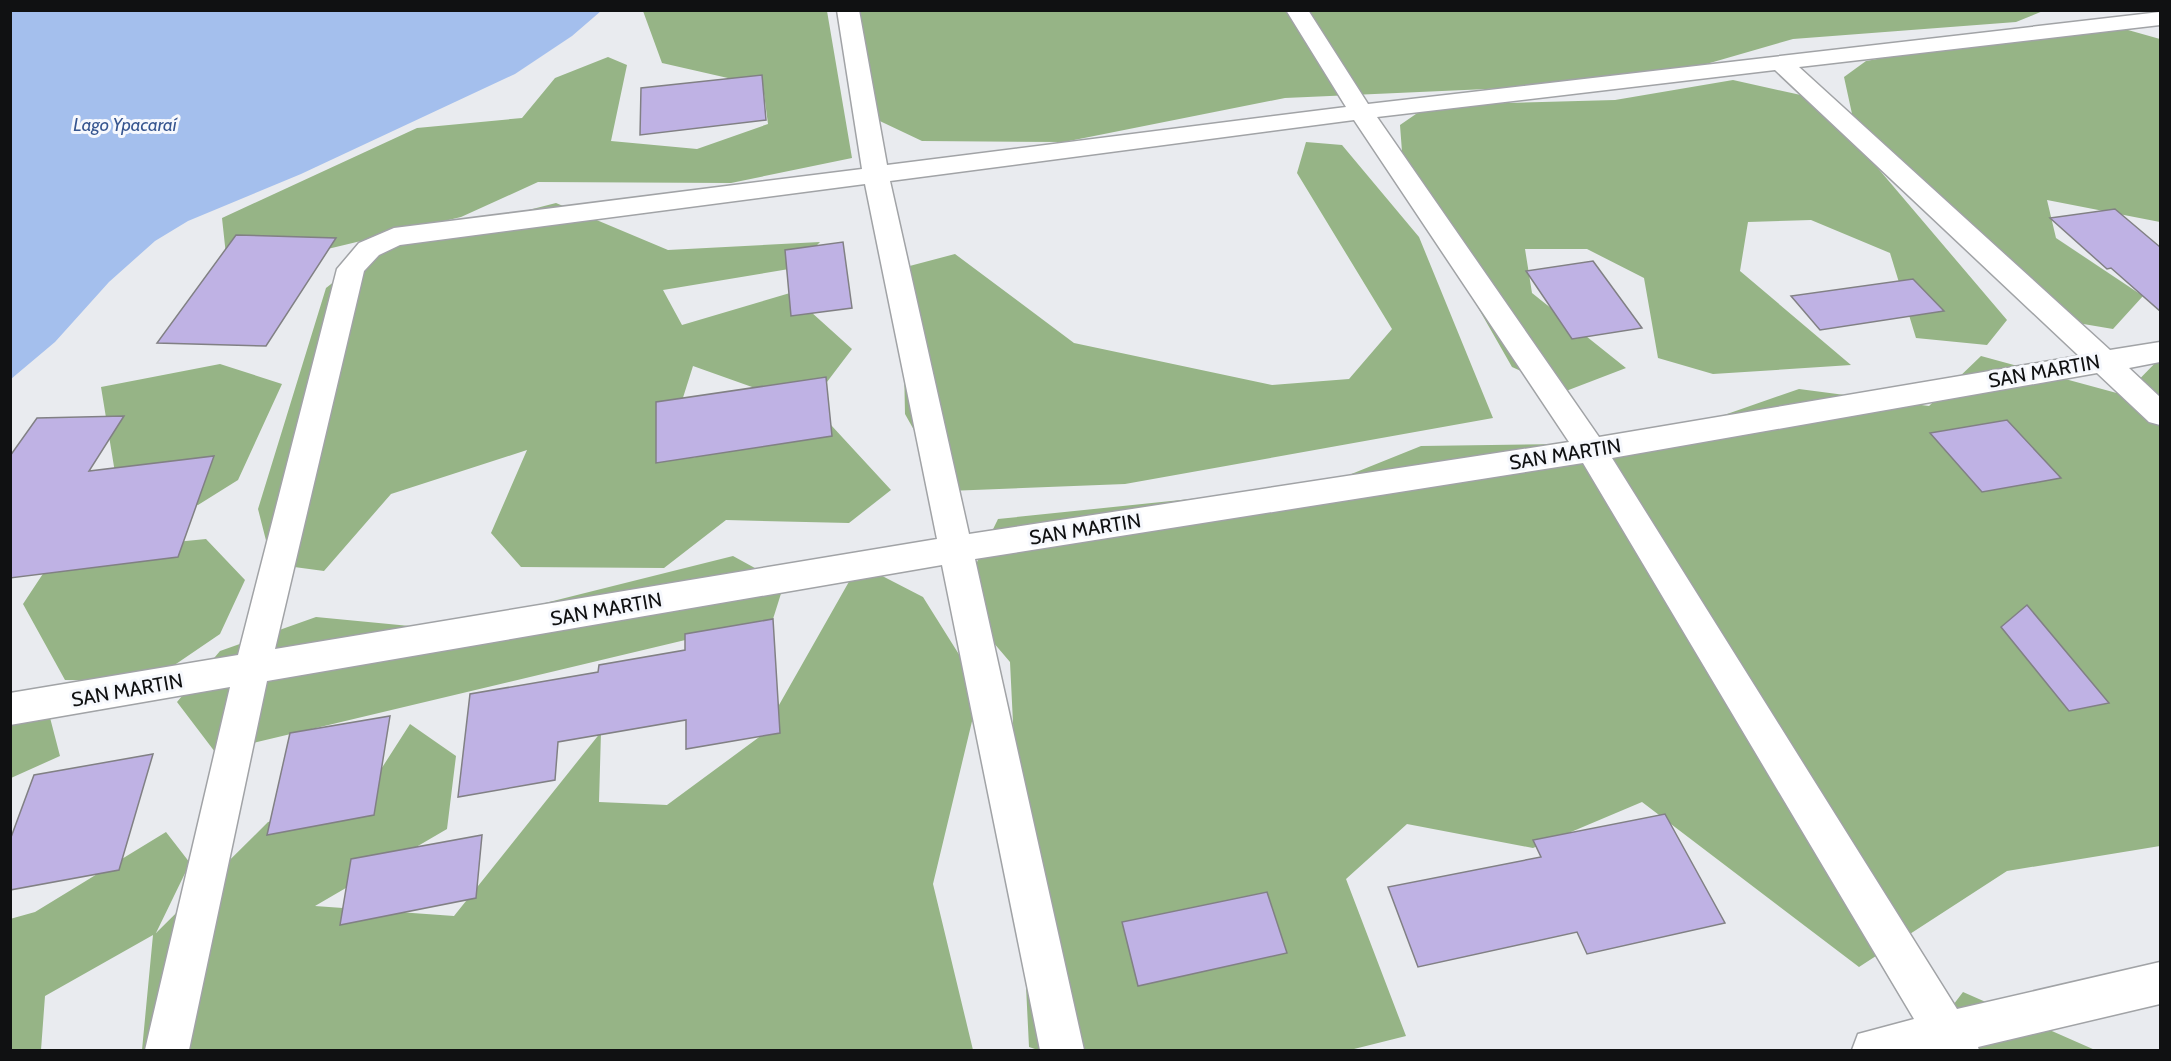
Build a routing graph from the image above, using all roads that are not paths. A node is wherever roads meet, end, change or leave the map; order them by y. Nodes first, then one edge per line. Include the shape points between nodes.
1 (848, 10) edge
2 (1297, 10) edge
3 (2160, 18) edge
4 (1781, 63) junction
5 (1361, 112) junction
6 (876, 174) junction
7 (2160, 352) edge
8 (2104, 361) junction
9 (2160, 414) edge
10 (1591, 450) junction
11 (956, 549) junction
12 (252, 669) junction
13 (10, 709) edge
14 (2160, 983) edge
15 (1952, 1042) edge
16 (167, 1050) edge
17 (1062, 1050) edge
18 (1874, 1050) edge

1 - 6 street
2 - 5 street
3 - 4 street
4 - 5 street
4 - 8 street
5 - 6 street
5 - 10 street
6 - 11 street
6 - 12 street via 394,237 369,249 351,269
7 - 8 street, SAN MARTIN
8 - 9 street
8 - 10 street, SAN MARTIN
10 - 11 street, SAN MARTIN
10 - 15 street
11 - 12 street, SAN MARTIN
11 - 17 street
12 - 13 street, SAN MARTIN
12 - 16 street
14 - 15 street
15 - 18 street

